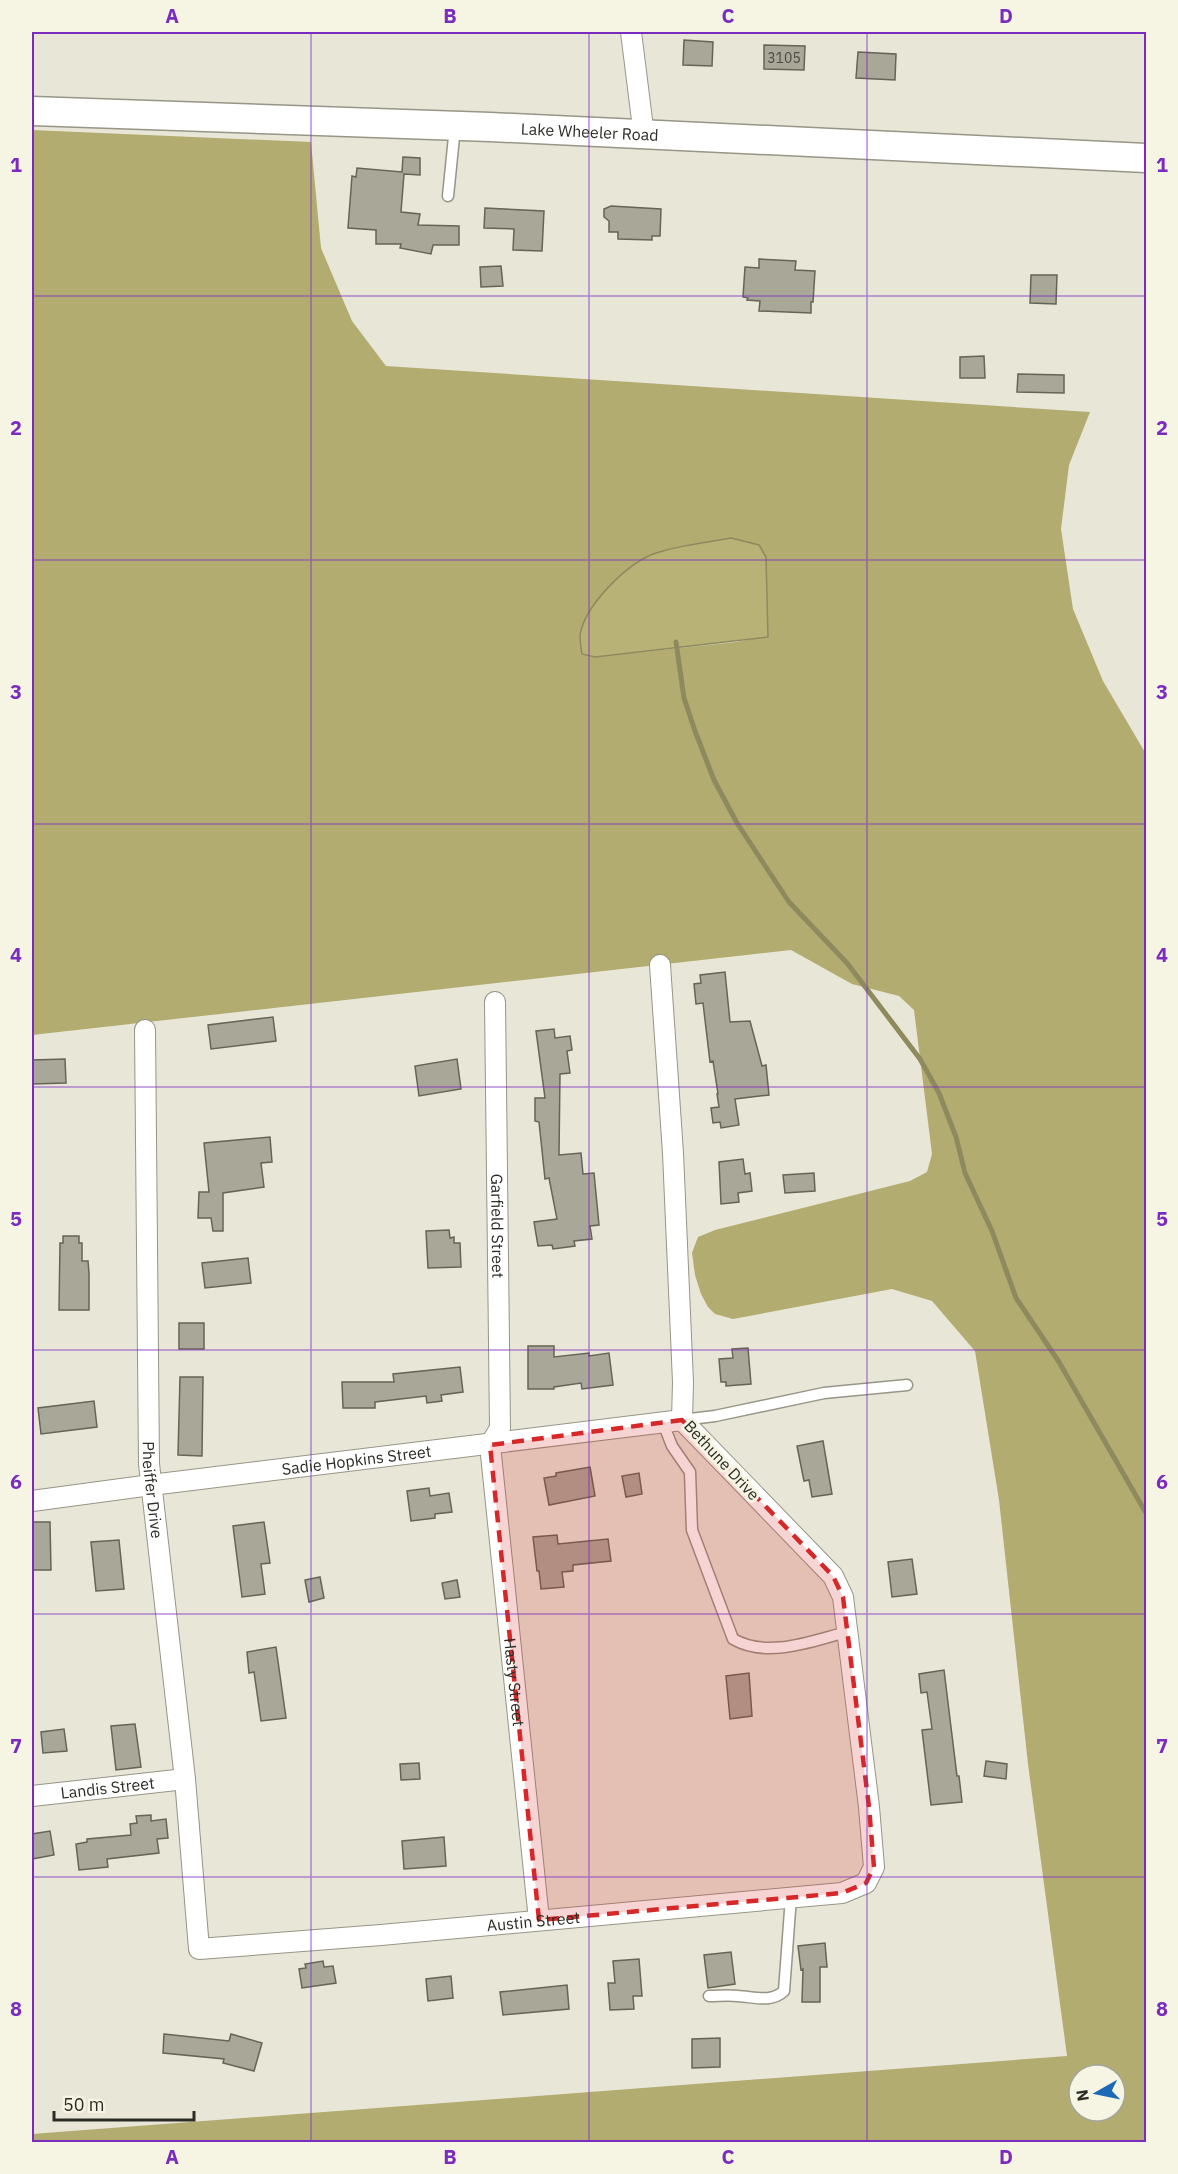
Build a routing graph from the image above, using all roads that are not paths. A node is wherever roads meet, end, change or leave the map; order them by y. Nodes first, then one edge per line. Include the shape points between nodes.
1 (631, 32) edge
2 (32, 111) edge
3 (455, 126) junction
4 (644, 136) junction
5 (1146, 158) edge
6 (448, 196) dead end
7 (660, 965) dead end
8 (495, 1002) dead end
9 (145, 1030) dead end
10 (907, 1385) dead end
11 (672, 1421) junction
12 (490, 1445) junction
13 (151, 1485) junction
14 (32, 1501) edge
15 (847, 1632) junction
16 (185, 1779) junction
17 (32, 1796) edge
18 (866, 1883) joint
19 (791, 1897) junction
20 (538, 1920) junction
21 (199, 1949) joint
22 (709, 1996) dead end

1 - 4 street
2 - 3 street, Lake Wheeler Road
3 - 4 street, Lake Wheeler Road
3 - 6 lane
4 - 5 street, Lake Wheeler Road
7 - 11 street, Bethune Drive via 683,1382
8 - 12 street, Garfield Street via 500,1428
9 - 13 street, Pheiffer Drive
10 - 11 lane via 824,1393
11 - 12 street, Sadie Hopkins Street
11 - 15 street, Bethune Drive via 833,1576 843,1597
11 - 15 lane via 672,1446 690,1472 692,1530 733,1639 745,1646 766,1648
12 - 13 street, Sadie Hopkins Street
12 - 20 street, Hasty Street
13 - 14 street, Sadie Hopkins Street
13 - 16 street, Pheiffer Drive
15 - 18 street, Bethune Drive via 874,1867
16 - 17 street, Landis Street
16 - 21 street, Pheiffer Drive
18 - 19 street, Austin Street via 842,1893
19 - 20 street, Austin Street
19 - 22 lane via 784,1991 766,1999
20 - 21 street, Austin Street

